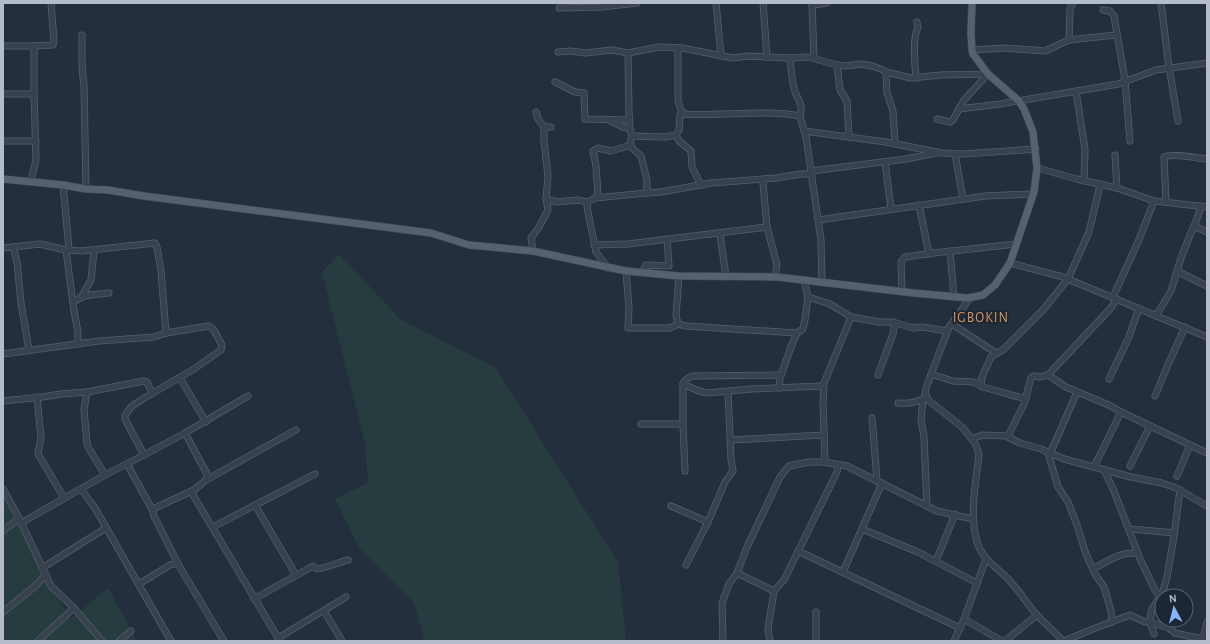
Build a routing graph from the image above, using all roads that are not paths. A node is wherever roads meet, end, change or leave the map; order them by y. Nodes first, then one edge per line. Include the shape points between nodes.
1 (51, 3) edge
2 (637, 3) edge
3 (716, 3) edge
4 (763, 3) edge
5 (827, 3) edge
6 (972, 3) edge
7 (1073, 3) edge
8 (1161, 3) edge
9 (812, 4) edge
10 (559, 8) dead end
11 (1103, 10) dead end
12 (917, 22) dead end
13 (82, 35) dead end
14 (1116, 35) junction
15 (1069, 40) junction
16 (3, 46) edge
17 (34, 46) junction
18 (678, 48) junction
19 (972, 50) junction
20 (558, 52) dead end
21 (628, 53) junction
22 (721, 56) junction
23 (767, 57) junction
24 (790, 58) junction
25 (814, 58) junction
26 (1207, 63) edge
27 (837, 65) junction
28 (1169, 67) junction
29 (886, 72) junction
30 (988, 74) junction
31 (916, 78) junction
32 (1125, 80) junction
33 (555, 82) dead end
34 (1076, 91) junction
35 (3, 94) edge
36 (34, 94) junction
37 (1019, 101) junction
38 (959, 109) junction
39 (536, 112) dead end
40 (684, 114) junction
41 (800, 116) junction
42 (938, 119) dead end
43 (609, 120) junction
44 (629, 120) junction
45 (1178, 121) dead end
46 (544, 127) junction
47 (551, 127) dead end
48 (804, 131) junction
49 (631, 133) junction
50 (676, 135) junction
51 (849, 137) junction
52 (3, 141) edge
53 (36, 141) junction
54 (1130, 141) dead end
55 (895, 144) junction
56 (631, 145) junction
57 (1036, 149) junction
58 (938, 152) junction
59 (955, 154) junction
60 (1115, 155) dead end
61 (1207, 159) edge
62 (885, 162) junction
63 (1037, 168) junction
64 (811, 173) junction
65 (3, 179) edge
66 (762, 180) junction
67 (31, 181) junction
68 (1084, 181) junction
69 (63, 185) junction
70 (701, 185) junction
71 (1100, 185) junction
72 (1117, 188) junction
73 (86, 189) junction
74 (647, 193) junction
75 (1033, 194) junction
76 (595, 198) junction
77 (546, 199) junction
78 (963, 199) junction
79 (1154, 200) junction
80 (588, 202) junction
81 (1166, 202) junction
82 (919, 205) junction
83 (1204, 207) edge
84 (891, 209) junction
85 (818, 220) junction
86 (1194, 226) junction
87 (767, 227) junction
88 (1207, 232) edge
89 (720, 234) junction
90 (667, 239) junction
91 (1016, 244) junction
92 (13, 247) junction
93 (596, 247) junction
94 (3, 248) edge
95 (66, 250) junction
96 (94, 251) junction
97 (533, 251) junction
98 (950, 251) junction
99 (929, 254) junction
100 (1010, 263) junction
101 (608, 268) junction
102 (626, 271) junction
103 (1177, 271) junction
104 (643, 272) junction
105 (679, 276) junction
106 (726, 277) junction
107 (774, 277) junction
108 (1068, 279) junction
109 (804, 281) junction
110 (822, 282) junction
111 (1207, 286) edge
112 (902, 292) junction
113 (110, 293) dead end
114 (82, 296) junction
115 (954, 297) junction
116 (808, 298) junction
117 (970, 298) junction
118 (1115, 298) junction
119 (73, 302) junction
120 (1139, 308) junction
121 (1156, 316) junction
122 (851, 317) junction
123 (895, 323) junction
124 (678, 324) junction
125 (952, 324) junction
126 (1185, 327) junction
127 (947, 331) junction
128 (166, 333) junction
129 (797, 333) junction
130 (1207, 337) edge
131 (78, 344) junction
132 (29, 350) junction
133 (996, 353) junction
134 (3, 354) edge
135 (931, 374) junction
136 (781, 375) junction
137 (878, 375) dead end
138 (1048, 376) junction
139 (180, 378) junction
140 (982, 379) junction
141 (1109, 379) dead end
142 (974, 382) junction
143 (683, 384) junction
144 (823, 386) junction
145 (981, 386) junction
146 (779, 388) junction
147 (87, 392) junction
148 (728, 392) junction
149 (1077, 392) junction
150 (152, 393) junction
151 (248, 396) dead end
152 (1156, 396) dead end
153 (37, 397) junction
154 (924, 398) junction
155 (1026, 399) junction
156 (3, 401) edge
157 (898, 403) dead end
158 (1121, 412) junction
159 (872, 418) dead end
160 (206, 422) junction
161 (641, 424) dead end
162 (683, 424) junction
163 (1150, 426) junction
164 (296, 430) dead end
165 (185, 433) junction
166 (824, 435) junction
167 (1008, 436) junction
168 (972, 439) junction
169 (731, 440) junction
170 (1190, 445) junction
171 (1207, 452) edge
172 (1049, 453) junction
173 (144, 455) junction
174 (825, 460) dead end
175 (127, 464) junction
176 (838, 465) junction
177 (1130, 466) dead end
178 (1094, 467) junction
179 (1104, 470) junction
180 (685, 471) dead end
181 (315, 474) dead end
182 (105, 475) junction
183 (1177, 476) dead end
184 (206, 480) junction
185 (880, 481) junction
186 (3, 489) edge
187 (81, 489) junction
188 (194, 490) junction
189 (1180, 490) junction
190 (64, 498) junction
191 (255, 505) junction
192 (671, 506) dead end
193 (928, 506) junction
194 (1207, 506) edge
195 (153, 511) junction
196 (955, 514) junction
197 (973, 519) junction
198 (20, 521) junction
199 (708, 522) junction
200 (212, 527) junction
201 (106, 528) junction
202 (862, 528) junction
203 (1129, 529) junction
204 (3, 531) edge
205 (1174, 534) junction
206 (798, 551) junction
207 (1137, 552) junction
208 (986, 559) junction
209 (348, 560) dead end
210 (936, 561) junction
211 (1090, 562) junction
212 (1104, 563) junction
213 (178, 564) junction
214 (686, 565) dead end
215 (42, 568) junction
216 (1093, 569) junction
217 (843, 572) junction
218 (736, 574) junction
219 (46, 575) junction
220 (296, 575) junction
221 (977, 583) junction
222 (139, 584) junction
223 (1154, 588) edge
224 (1163, 588) edge
225 (774, 590) junction
226 (346, 598) dead end
227 (254, 599) junction
228 (1154, 606) edge
229 (74, 608) junction
230 (324, 611) junction
231 (3, 612) edge
232 (816, 612) dead end
233 (1037, 615) junction
234 (964, 619) junction
235 (1112, 622) junction
236 (1150, 622) junction
237 (1207, 622) edge
238 (960, 628) junction
239 (131, 631) dead end
240 (1154, 634) dead end
241 (1204, 639) edge
242 (279, 640) edge
243 (38, 641) edge
244 (102, 641) edge
245 (120, 641) edge
246 (171, 641) edge
247 (224, 641) edge
248 (342, 641) edge
249 (723, 641) edge
250 (770, 641) edge
251 (816, 641) edge
252 (954, 641) edge
253 (1002, 641) edge
254 (1005, 641) edge
255 (1064, 641) edge

1 - 17 street via 53,45
2 - 10 street
3 - 22 street
4 - 23 street
5 - 9 street
6 - 19 main road
7 - 15 street via 1070,9
8 - 28 street
9 - 25 street
11 - 14 street via 1113,14
12 - 31 street
13 - 73 street
14 - 15 street
14 - 32 street
15 - 19 street via 1045,51 1004,48
16 - 17 street
17 - 36 street
18 - 21 street via 659,47
18 - 22 street
18 - 40 street via 678,100
19 - 30 main road
20 - 21 street via 612,50
21 - 44 street
22 - 23 street via 737,59 748,56
23 - 24 street
24 - 25 street
24 - 41 street via 796,94 800,102
25 - 27 street
26 - 28 street
27 - 29 street via 866,65
27 - 51 street via 840,90 847,101
28 - 32 street
28 - 45 street
29 - 31 street
29 - 55 street via 886,93 893,111
30 - 31 street
30 - 37 main road
30 - 38 street
32 - 34 street via 1118,84
32 - 54 street
33 - 43 street via 575,92 584,93 584,119
34 - 37 street
34 - 68 street via 1086,149
35 - 36 street
36 - 53 street
37 - 38 street
37 - 57 main road via 1031,124
38 - 42 street via 950,122
39 - 46 street
40 - 41 street
40 - 50 street via 680,115
41 - 48 street
43 - 44 street
43 - 49 street via 628,128
44 - 49 street
46 - 47 street
46 - 77 street via 548,176
48 - 51 street
48 - 64 street
49 - 50 street via 665,137
49 - 56 street
50 - 70 street via 691,151 692,167
51 - 55 street
52 - 53 street
53 - 67 street via 36,160
55 - 58 street
56 - 74 street via 641,156
56 - 76 street via 611,151 598,148 593,150 598,188 598,195
57 - 59 street
57 - 63 main road
58 - 59 street
58 - 62 street
59 - 78 street
60 - 72 street
61 - 81 street via 1164,157
62 - 64 street
62 - 84 street
63 - 68 street
63 - 75 main road
64 - 66 street
64 - 85 street
65 - 67 main road
66 - 70 street
66 - 87 street
67 - 69 main road
68 - 71 street
69 - 73 main road
69 - 95 street via 69,249
70 - 74 street
71 - 72 street
71 - 108 street via 1089,232
72 - 79 street
73 - 97 main road via 382,226 431,233 469,245
74 - 76 street
75 - 78 street
75 - 91 main road
76 - 80 street
77 - 80 street via 557,202
77 - 97 street via 547,211 540,227 531,238
78 - 82 street
79 - 81 street
79 - 118 street
80 - 93 street via 588,217
81 - 83 street
82 - 84 street
82 - 99 street
83 - 86 street
84 - 85 street
85 - 110 street
86 - 88 street
86 - 103 street
87 - 89 street
87 - 107 street via 777,262
89 - 90 street
89 - 106 street
90 - 93 street
90 - 104 street via 669,266 646,265
91 - 98 street
91 - 100 main road
92 - 94 street
92 - 95 street via 40,244
92 - 132 street
93 - 101 street
95 - 96 street
95 - 119 street
96 - 114 street via 91,280
96 - 128 street via 155,244 161,271
97 - 101 main road
98 - 99 street
98 - 115 street
99 - 112 street via 905,257 902,260
100 - 108 street
100 - 117 main road via 989,291
101 - 102 main road
102 - 104 main road
102 - 124 street via 628,328 670,328
103 - 111 street
103 - 121 street via 1171,291
104 - 105 main road
105 - 106 main road
105 - 124 street via 676,310
106 - 107 main road
107 - 109 main road
108 - 118 street
108 - 133 street via 1043,310 1004,349
109 - 110 main road
109 - 116 street
110 - 112 main road
112 - 115 main road
113 - 114 street
114 - 119 street
115 - 117 main road
116 - 122 street via 830,304
116 - 129 street via 804,326
117 - 125 street
118 - 120 street
118 - 138 street via 1110,309
119 - 131 street
120 - 121 street
120 - 141 street via 1129,337
121 - 126 street
122 - 123 street
122 - 144 street
123 - 127 street via 913,328
123 - 137 street
124 - 129 street
125 - 127 street
125 - 133 street
126 - 130 street
126 - 152 street
127 - 135 street
128 - 131 street via 154,337
128 - 139 street via 209,326 222,345 215,355
129 - 136 street
131 - 132 street
132 - 134 street
133 - 140 street via 991,357
135 - 142 street via 953,381
135 - 154 street
136 - 143 street via 692,376
136 - 146 street
138 - 149 street
138 - 155 street via 1032,377
139 - 150 street
139 - 160 street
140 - 142 street
140 - 145 street
142 - 145 street
143 - 148 street via 707,394
143 - 162 street
144 - 146 street
144 - 166 street
145 - 155 street
146 - 148 street
147 - 150 street via 144,381
147 - 153 street
147 - 182 street via 84,410 88,447
148 - 169 street
149 - 158 street
149 - 172 street
150 - 173 street via 132,406 124,417
151 - 160 street
153 - 156 street
153 - 190 street via 41,434 38,456
154 - 157 street via 907,404
154 - 168 street via 962,427
154 - 193 street via 921,420
155 - 167 street
158 - 163 street
158 - 178 street
159 - 185 street
160 - 165 street
161 - 162 street
162 - 180 street
163 - 170 street
163 - 177 street
164 - 184 street
165 - 173 street
165 - 184 street via 207,474
166 - 169 street
166 - 174 street
167 - 168 street via 982,435
167 - 172 street
168 - 197 street via 979,454
169 - 199 street via 732,473 725,482
170 - 171 street
170 - 183 street
172 - 178 street
172 - 211 street via 1058,487 1068,502
173 - 175 street
175 - 182 street
175 - 195 street
176 - 185 street via 850,467
176 - 206 street
176 - 218 street via 809,462 786,469 777,483
178 - 179 street
179 - 189 street via 1162,483
179 - 203 street
181 - 191 street
182 - 187 street
184 - 188 street
185 - 193 street
185 - 202 street
186 - 198 street
187 - 190 street
187 - 201 street
188 - 195 street
188 - 200 street via 193,495
189 - 194 street
189 - 205 street
190 - 198 street
191 - 200 street
191 - 220 street
192 - 199 street
193 - 196 street via 937,511
195 - 213 street
196 - 197 street
196 - 210 street
197 - 208 street via 977,542
198 - 204 street
198 - 215 street
199 - 214 street
200 - 227 street
201 - 215 street
201 - 222 street
202 - 210 street
202 - 217 street
203 - 205 street
203 - 207 street
205 - 224 street
206 - 217 street
206 - 225 street via 784,580
207 - 212 street
207 - 223 street
208 - 221 street
208 - 233 street via 1007,578
209 - 220 street via 320,570 313,566
210 - 221 street
211 - 212 street
211 - 216 street
212 - 216 street
213 - 222 street via 170,565
213 - 247 street
215 - 219 street
216 - 235 street via 1104,587
217 - 238 street
218 - 225 street
218 - 249 street via 722,603
219 - 229 street via 56,591
219 - 231 street
220 - 227 street
221 - 234 street
222 - 246 street
225 - 250 street via 768,630
226 - 230 street
227 - 242 street
228 - 236 street
229 - 243 street
229 - 244 street
230 - 242 street
230 - 248 street
232 - 251 street
233 - 254 street
233 - 255 street
234 - 238 street
234 - 253 street
235 - 236 street via 1130,615
235 - 255 street
236 - 240 street
236 - 241 street via 1169,628 1175,633
237 - 241 street
238 - 252 street
239 - 245 street

